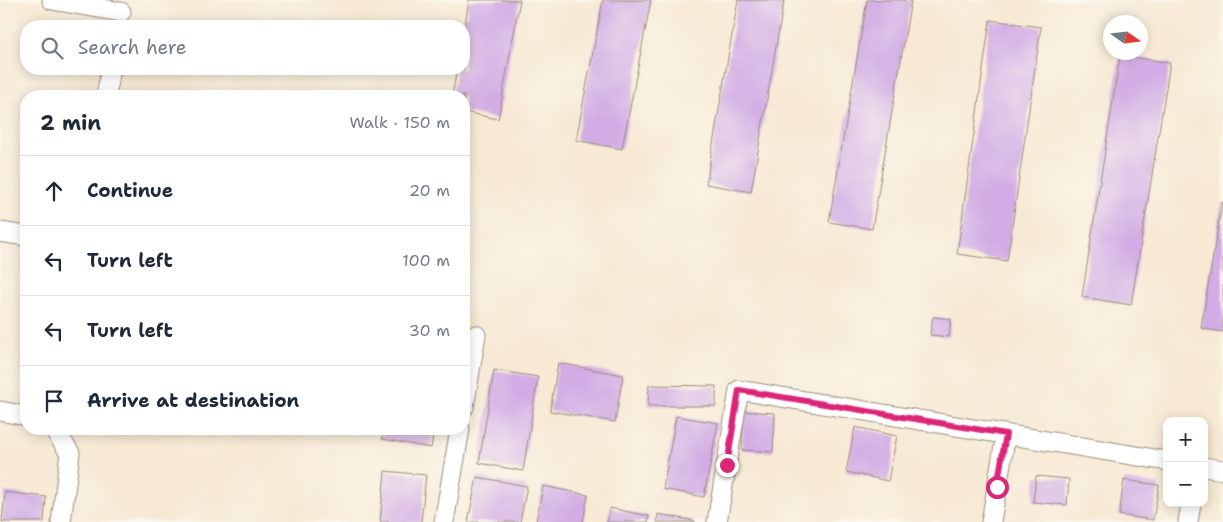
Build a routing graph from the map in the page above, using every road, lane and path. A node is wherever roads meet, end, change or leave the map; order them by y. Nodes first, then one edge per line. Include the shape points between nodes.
1 (52, 0) edge
2 (121, 13) edge
3 (110, 75) edge
4 (107, 90) edge
5 (0, 232) edge
6 (20, 235) edge
7 (476, 335) dead end
8 (470, 371) edge
9 (0, 411) edge
10 (20, 415) edge
11 (1006, 434) junction
12 (58, 435) edge
13 (459, 435) edge
14 (1163, 460) edge
15 (1208, 468) edge
16 (1223, 470) edge
17 (1190, 507) edge
18 (61, 522) edge
19 (444, 522) edge
20 (717, 522) edge
21 (991, 522) edge
22 (1188, 522) edge

1 - 2 street
3 - 4 street
5 - 6 street
7 - 8 street
9 - 10 street
11 - 14 street
11 - 20 street via 739,390
11 - 21 street
12 - 18 street via 70,453
13 - 19 street
15 - 16 street
17 - 22 street

